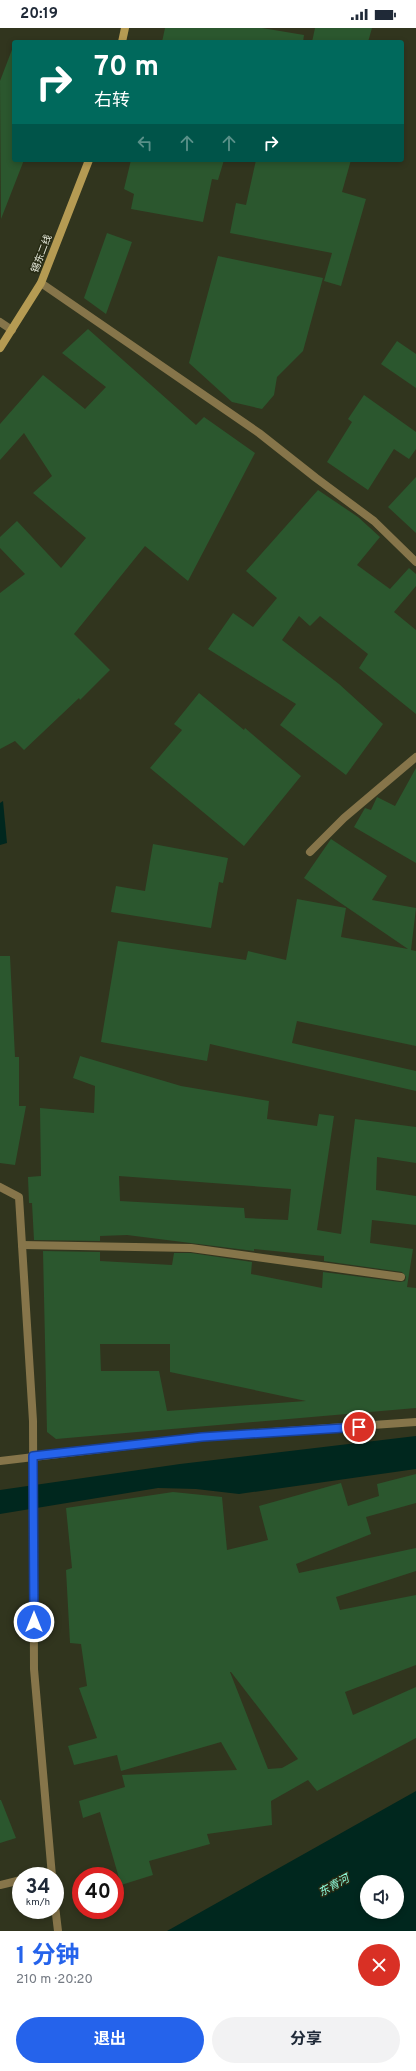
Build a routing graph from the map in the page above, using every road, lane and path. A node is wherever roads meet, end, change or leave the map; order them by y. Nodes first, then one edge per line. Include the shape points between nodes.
1 (125, 28) edge
2 (122, 40) edge
3 (88, 162) edge
4 (41, 283) junction
5 (0, 322) edge
6 (12, 330) junction
7 (0, 348) edge
8 (416, 562) edge
9 (416, 757) edge
10 (310, 852) dead end
11 (0, 1188) edge
12 (22, 1245) junction
13 (400, 1277) dead end
14 (416, 1422) edge
15 (33, 1456) junction
16 (0, 1461) edge
17 (50, 1867) edge
18 (12, 1882) edge
19 (0, 1885) edge
20 (57, 1919) edge
21 (58, 1931) edge

1 - 2 main road
3 - 4 main road, 锡东二线
4 - 6 main road, 锡东二线
4 - 8 street via 259,432 374,521
5 - 6 street
6 - 7 main road, 锡东二线
9 - 10 street via 344,818
11 - 12 street via 19,1197
12 - 13 street via 190,1248
12 - 15 street
14 - 15 street via 202,1437
15 - 16 street
15 - 17 street via 34,1669
18 - 19 street
20 - 21 street

